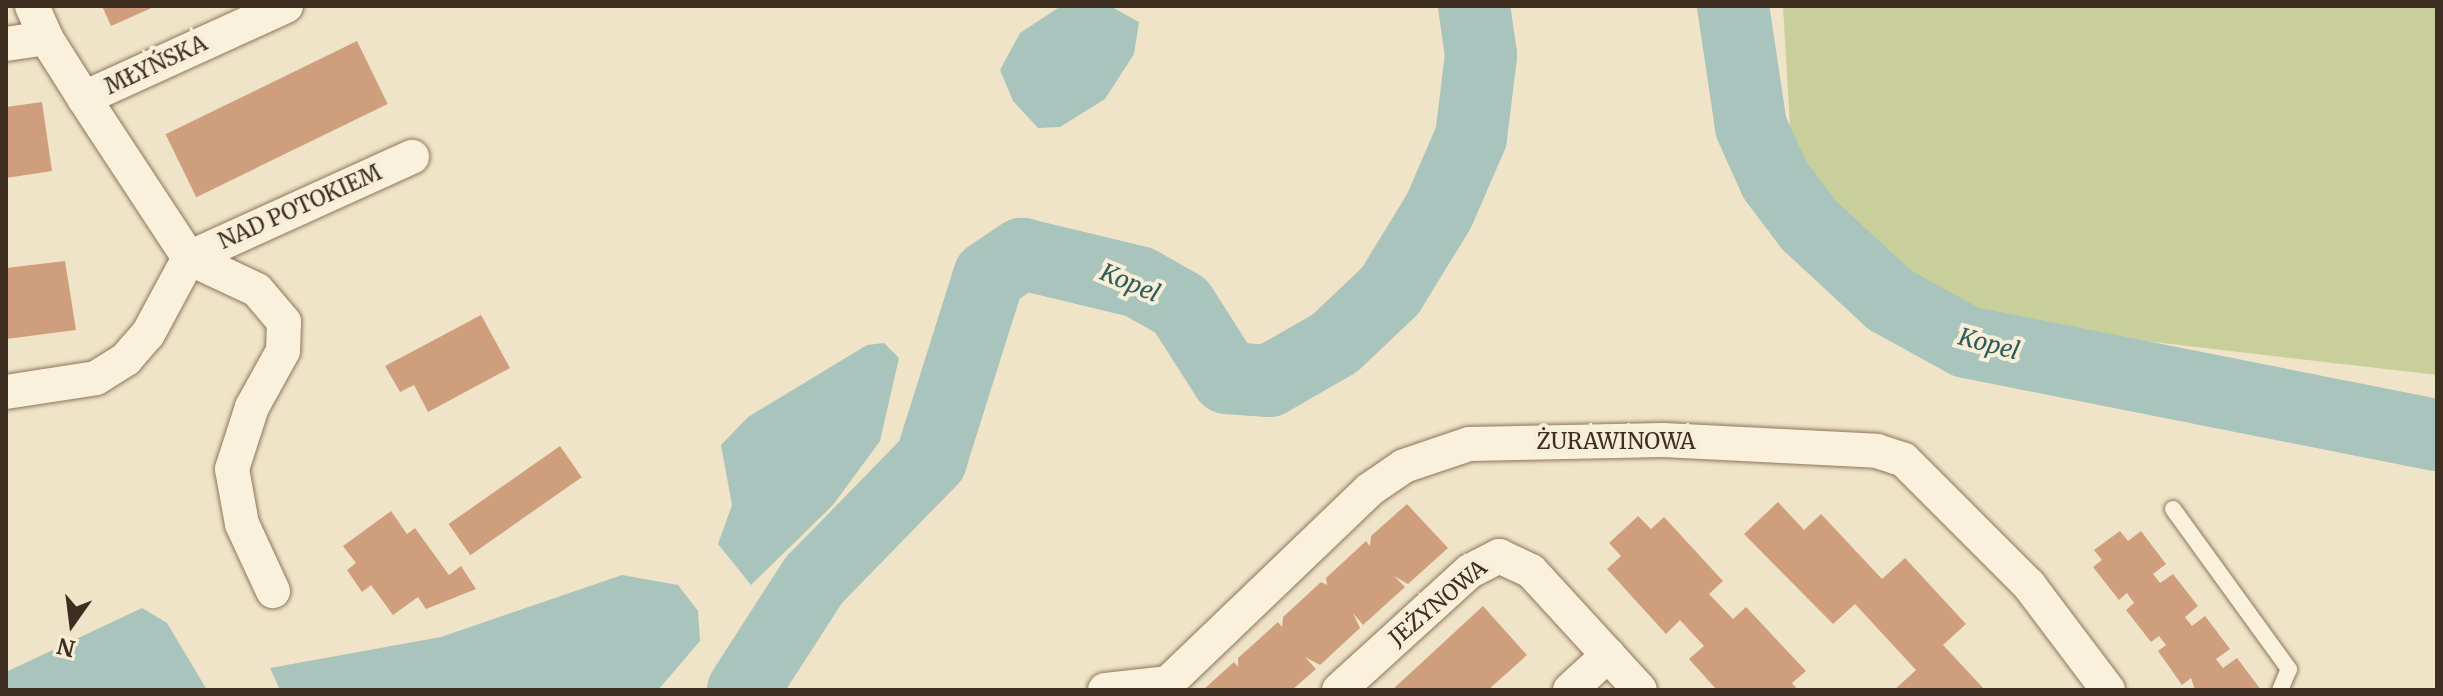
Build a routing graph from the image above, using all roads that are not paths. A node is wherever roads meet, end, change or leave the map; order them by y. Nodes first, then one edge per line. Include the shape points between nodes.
1 (32, 6) edge
2 (286, 6) edge
3 (46, 38) junction
4 (6, 44) edge
5 (84, 98) junction
6 (412, 157) dead end
7 (189, 258) junction
8 (6, 392) edge
9 (2173, 509) dead end
10 (273, 591) dead end
11 (1608, 655) junction
12 (1105, 690) edge
13 (1339, 690) edge
14 (1570, 690) edge
15 (1640, 690) edge
16 (2108, 690) edge
17 (2280, 690) edge

1 - 3 street, MŁYŃSKA
2 - 5 street, MŁYŃSKA
3 - 4 street
3 - 5 street, MŁYŃSKA
5 - 7 street
6 - 7 street, NAD POTOKIEM
7 - 8 street via 148,334 126,359 96,378
7 - 10 street via 257,290 284,322 283,351 252,407 232,469 242,524
9 - 17 lane via 2289,669
11 - 13 street, JEŻYNOWA via 1531,571 1499,556 1470,571
11 - 14 street
11 - 15 street, JEŻYNOWA
12 - 16 street, ŻURAWINOWA via 1168,683 1369,490 1404,466 1469,444 1663,440 1877,451 1904,460 2029,585

